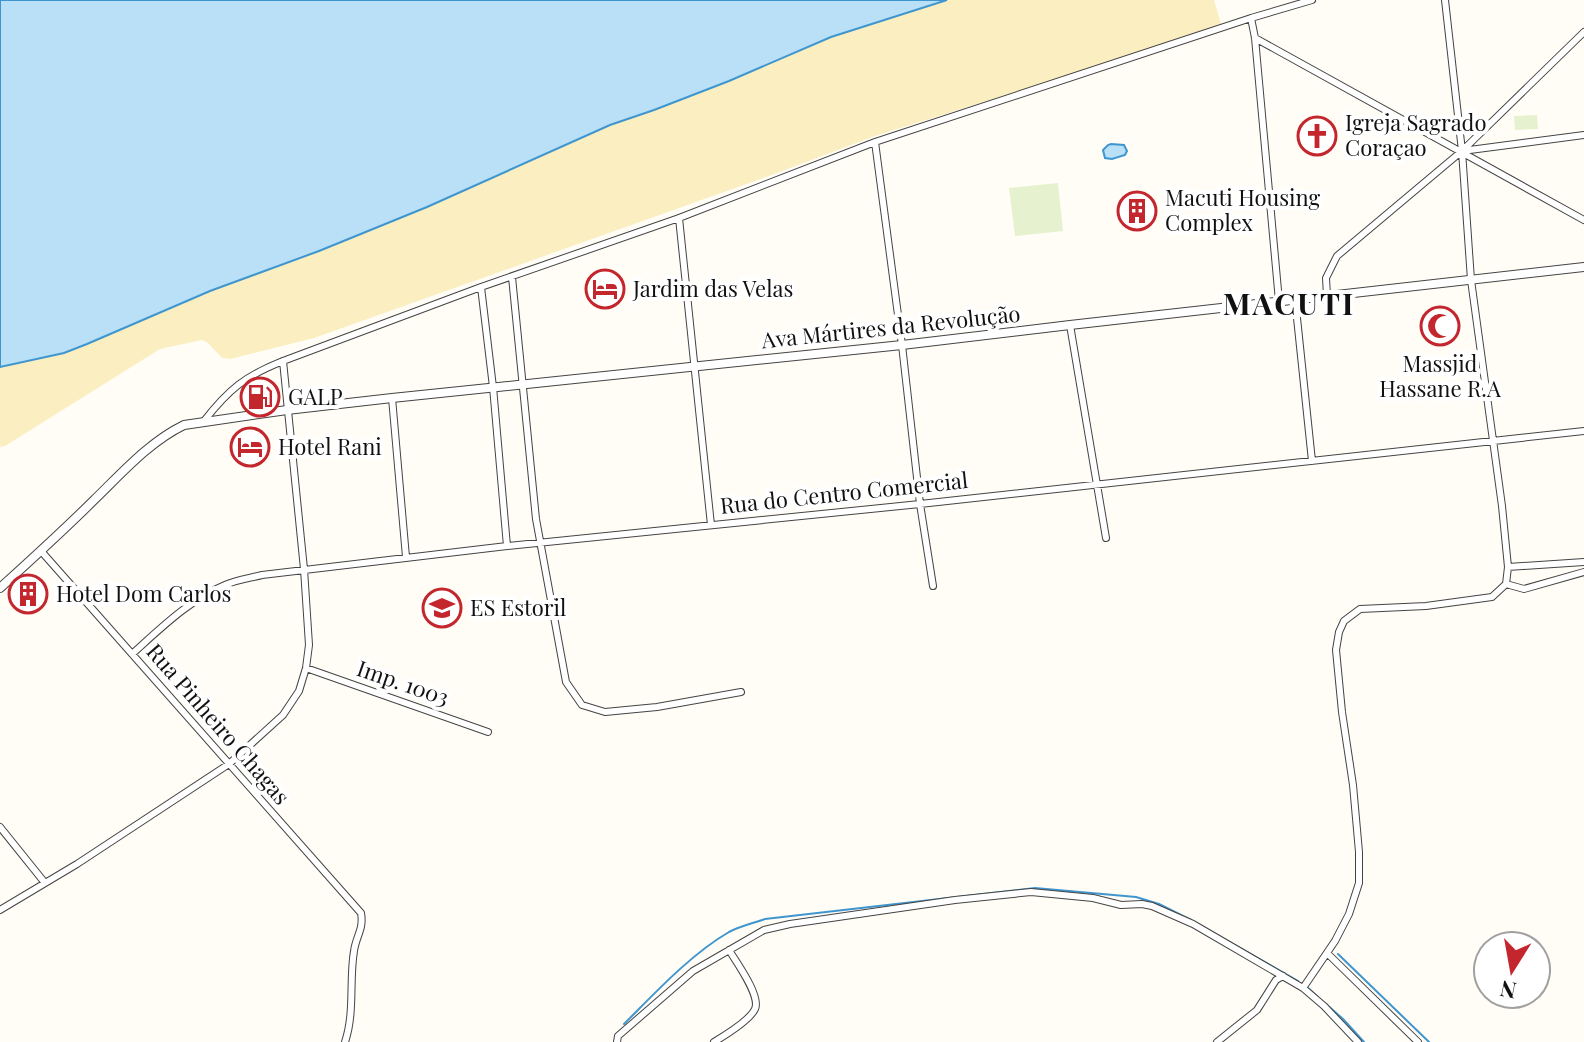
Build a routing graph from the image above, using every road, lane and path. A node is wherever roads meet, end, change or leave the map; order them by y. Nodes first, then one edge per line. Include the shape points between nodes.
1 (1312, 0) edge
2 (1445, 0) edge
3 (1251, 18) junction
4 (1584, 32) edge
5 (1255, 38) junction
6 (1584, 135) edge
7 (875, 142) junction
8 (1462, 151) junction
9 (679, 218) junction
10 (1584, 220) edge
11 (1584, 267) edge
12 (512, 277) junction
13 (1471, 280) junction
14 (481, 287) junction
15 (1327, 296) junction
16 (1295, 299) junction
17 (1279, 301) junction
18 (1070, 325) junction
19 (902, 345) junction
20 (283, 361) junction
21 (695, 366) junction
22 (523, 384) junction
23 (493, 387) junction
24 (392, 398) junction
25 (287, 410) junction
26 (203, 423) junction
27 (1584, 431) edge
28 (1493, 440) junction
29 (1312, 461) junction
30 (1097, 485) junction
31 (920, 504) junction
32 (711, 525) junction
33 (1106, 538) dead end
34 (542, 543) junction
35 (507, 546) junction
36 (41, 551) junction
37 (406, 557) junction
38 (1584, 562) edge
39 (1508, 567) junction
40 (304, 569) junction
41 (1584, 572) edge
42 (1506, 584) junction
43 (933, 586) dead end
44 (0, 588) edge
45 (132, 654) junction
46 (306, 668) junction
47 (741, 692) dead end
48 (488, 732) dead end
49 (229, 764) junction
50 (0, 827) edge
51 (45, 883) junction
52 (0, 910) edge
53 (729, 950) junction
54 (1327, 953) junction
55 (1283, 976) junction
56 (1303, 988) junction
57 (345, 1042) edge
58 (617, 1042) edge
59 (714, 1042) edge
60 (1217, 1042) edge
61 (1358, 1042) edge
62 (1418, 1042) edge

1 - 3 street
2 - 8 street
3 - 5 street
3 - 7 street
4 - 8 street
5 - 8 street
5 - 17 street
6 - 8 street
7 - 9 street
7 - 19 street
8 - 10 street
8 - 13 street
8 - 15 street via 1337,256 1326,278
9 - 12 street
9 - 21 street
11 - 13 street, Ava Mártires da Revolução
12 - 14 street
12 - 22 street
13 - 15 street, Ava Mártires da Revolução
13 - 28 street
14 - 20 street
14 - 23 street
15 - 16 street, Ava Mártires da Revolução
16 - 17 street, Ava Mártires da Revolução
16 - 29 street
17 - 18 street, Ava Mártires da Revolução
18 - 19 street, Ava Mártires da Revolução
18 - 30 street
19 - 21 street, Ava Mártires da Revolução
19 - 31 street
20 - 25 street
20 - 26 street via 234,387
21 - 22 street, Ava Mártires da Revolução
21 - 32 street
22 - 23 street, Ava Mártires da Revolução
22 - 34 street
23 - 24 street, Ava Mártires da Revolução
23 - 35 street
24 - 25 street, Ava Mártires da Revolução
24 - 37 street
25 - 26 street, Ava Mártires da Revolução
25 - 40 street
26 - 36 street, Ava Mártires da Revolução via 169,433
27 - 28 street, Rua do Centro Comercial
28 - 29 street, Rua do Centro Comercial
28 - 39 street
29 - 30 street, Rua do Centro Comercial
30 - 31 street, Rua do Centro Comercial
30 - 33 street
31 - 32 street, Rua do Centro Comercial
31 - 43 street
32 - 34 street, Rua do Centro Comercial
34 - 35 street, Rua do Centro Comercial
34 - 47 street via 566,682 582,705 605,712
35 - 37 street, Rua do Centro Comercial
36 - 44 street, Ava Mártires da Revolução
36 - 45 street, Rua Pinheiro Chagas
37 - 40 street, Rua do Centro Comercial
38 - 39 street
39 - 42 street
40 - 45 street, Rua do Centro Comercial via 226,584 171,619
40 - 46 street
41 - 42 street via 1524,589
42 - 54 street via 1492,597 1360,609 1344,621 1336,650 1359,883
45 - 49 street, Rua Pinheiro Chagas
46 - 48 street, Imp. 1003
46 - 49 street via 283,715
49 - 51 street
49 - 57 street, Rua Pinheiro Chagas via 361,913
50 - 51 street
51 - 52 street
53 - 55 street via 764,930 790,924 1031,892 1152,906
53 - 58 street via 673,987
53 - 59 street via 753,991 756,1008
54 - 56 street
54 - 62 street
55 - 56 street
55 - 60 street via 1257,1010
56 - 61 street

